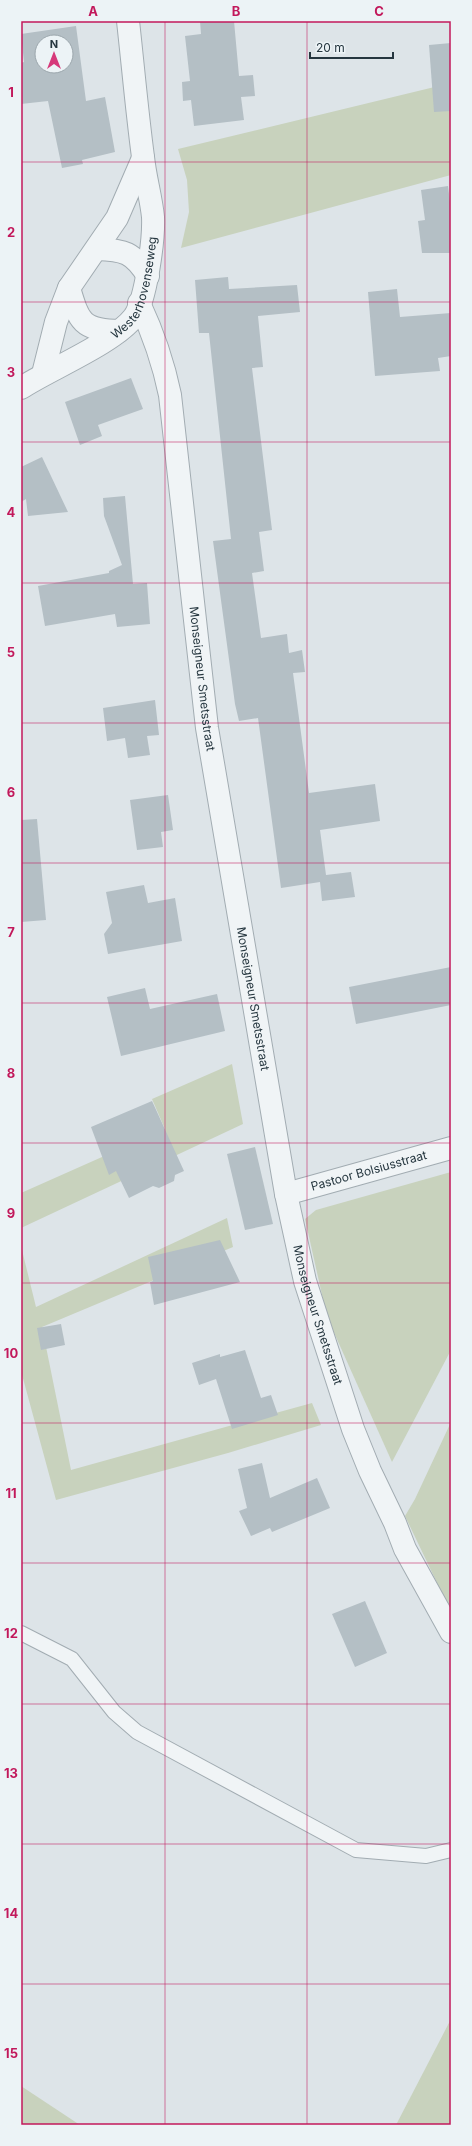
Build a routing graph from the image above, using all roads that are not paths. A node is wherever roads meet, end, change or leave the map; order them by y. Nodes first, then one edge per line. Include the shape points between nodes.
1 (128, 21) edge
2 (143, 158) junction
3 (97, 249) junction
4 (148, 276) junction
5 (69, 288) junction
6 (139, 303) junction
7 (119, 331) junction
8 (155, 337) junction
9 (43, 374) junction
10 (21, 388) edge
11 (451, 1148) edge
12 (286, 1194) junction
13 (451, 1632) edge
14 (21, 1633) edge
15 (451, 1850) edge

1 - 2 street, Westerhovenseweg
2 - 3 street, Westerhovenseweg via 117,218
2 - 4 street, Westerhovenseweg via 153,218
3 - 4 street via 118,249 129,254
3 - 5 street, Westerhovenseweg
4 - 6 street, Westerhovenseweg
5 - 7 street via 75,309 87,325 98,331
5 - 9 street, Westerhovenseweg via 56,322
6 - 7 street, Westerhovenseweg via 134,316
6 - 8 street, Monseigneur Smetsstraat
7 - 8 street
7 - 9 street, Westerhovenseweg via 95,347
8 - 12 street, Monseigneur Smetsstraat via 170,395 207,728
9 - 10 street, Westerhovenseweg
11 - 12 street, Pastoor Bolsiusstraat
12 - 13 street, Monseigneur Smetsstraat via 305,1281 353,1430 405,1549
14 - 15 lane via 72,1659 114,1712 137,1732 356,1850 426,1856

